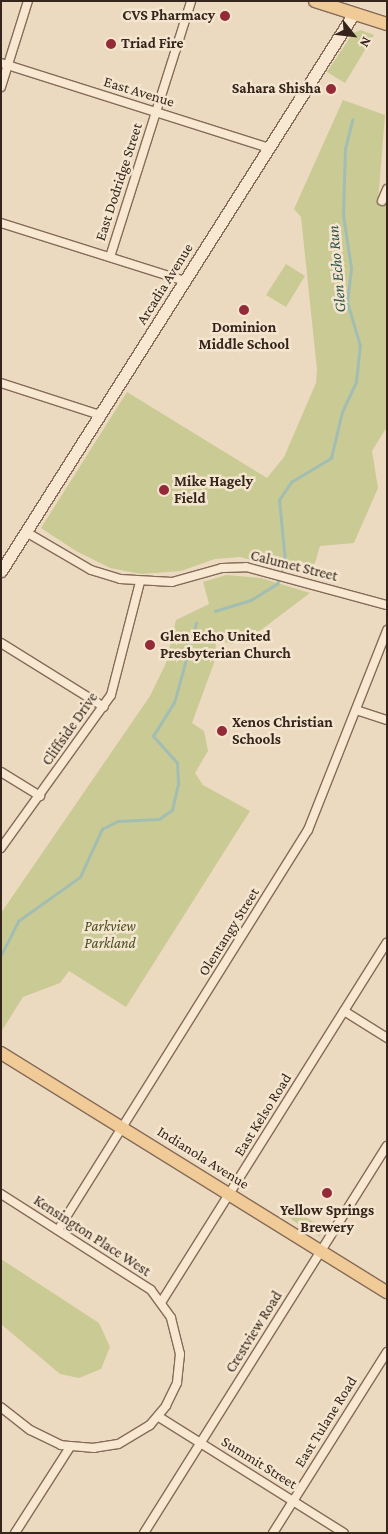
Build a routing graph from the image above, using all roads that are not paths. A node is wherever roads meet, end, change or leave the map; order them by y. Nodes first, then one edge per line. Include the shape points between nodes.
1 (28, 1) edge
2 (191, 1) edge
3 (315, 1) edge
4 (354, 14) junction
5 (387, 24) edge
6 (5, 64) edge
7 (1, 87) edge
8 (156, 111) junction
9 (269, 148) junction
10 (387, 189) edge
11 (382, 201) dead end
12 (1, 223) edge
13 (110, 257) junction
14 (184, 281) junction
15 (1, 383) edge
16 (100, 414) junction
17 (26, 532) junction
18 (1, 571) edge
19 (140, 582) junction
20 (387, 606) edge
21 (387, 630) edge
22 (1, 643) edge
23 (104, 707) junction
24 (356, 710) junction
25 (387, 720) edge
26 (1, 772) edge
27 (40, 796) junction
28 (1, 848) edge
29 (387, 943) edge
30 (344, 1011) junction
31 (387, 1038) edge
32 (1, 1053) edge
33 (122, 1128) junction
34 (387, 1146) edge
35 (1, 1194) edge
36 (229, 1194) junction
37 (58, 1230) junction
38 (321, 1251) junction
39 (387, 1292) edge
40 (162, 1301) junction
41 (387, 1352) edge
42 (1, 1407) edge
43 (159, 1416) junction
44 (201, 1442) junction
45 (70, 1447) junction
46 (293, 1501) junction
47 (15, 1533) edge
48 (144, 1533) edge
49 (273, 1533) edge
50 (344, 1533) edge

1 - 6 street
2 - 8 street, East Dodridge Street
3 - 4 main road
4 - 5 main road
4 - 9 street, Arcadia Avenue
6 - 7 street
6 - 8 street, East Avenue
8 - 9 street, East Avenue
8 - 13 street, East Dodridge Street
9 - 14 street, Arcadia Avenue
10 - 11 street
12 - 13 street
13 - 14 street
14 - 16 street, Arcadia Avenue
15 - 16 street
16 - 17 street, Arcadia Avenue
17 - 18 street, Arcadia Avenue
17 - 19 street, Calumet Street via 91,570
19 - 20 street, Calumet Street via 172,582 233,566
19 - 23 street, Cliffside Drive via 116,682
21 - 24 street, Olentangy Street
22 - 23 street
23 - 27 street, Cliffside Drive
24 - 25 street
24 - 33 street, Olentangy Street via 299,846
26 - 27 street
27 - 28 street, Cliffside Drive
29 - 30 street, East Kelso Road
30 - 31 street
30 - 36 street, East Kelso Road
32 - 33 main road, Indianola Avenue
33 - 36 main road, Indianola Avenue
33 - 37 street, Olentangy Street
34 - 38 street, Crestview Road
35 - 37 street, Kensington Place West
36 - 38 main road, Indianola Avenue
36 - 40 street, East Kelso Road
37 - 40 street, Kensington Place West via 138,1280
38 - 39 main road, Indianola Avenue
38 - 44 street, Crestview Road
40 - 43 street, Kensington Place West via 178,1335 180,1367 172,1396
41 - 46 street, East Tulane Road
42 - 45 street via 35,1433
43 - 44 street, Summit Street
43 - 45 street via 118,1444
44 - 46 street, Summit Street
44 - 48 street, Crestview Road
45 - 47 street
46 - 49 street, East Tulane Road
46 - 50 street, Summit Street

